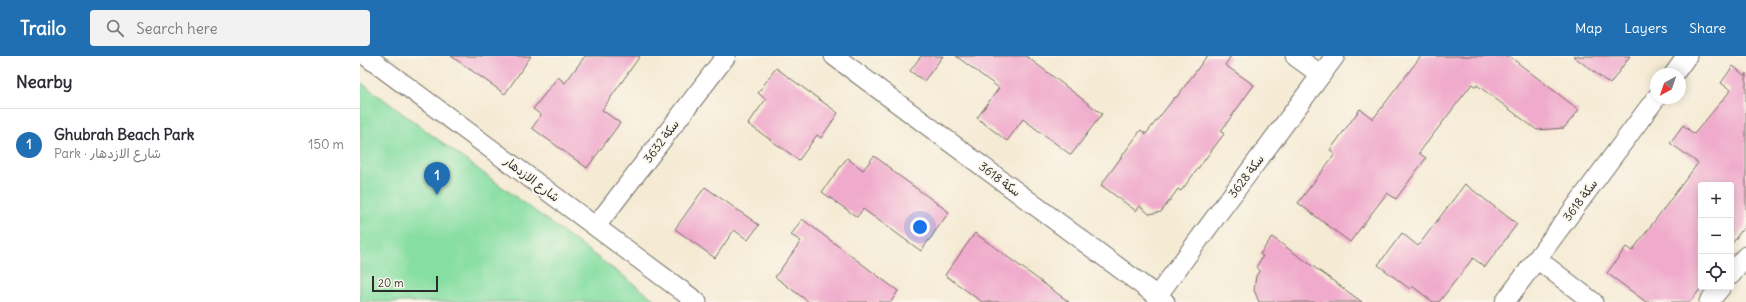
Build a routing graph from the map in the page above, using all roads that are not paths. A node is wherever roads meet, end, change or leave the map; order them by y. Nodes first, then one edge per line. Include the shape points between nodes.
1 (366, 56) edge
2 (726, 56) edge
3 (834, 56) edge
4 (1295, 56) edge
5 (1335, 56) edge
6 (1687, 56) edge
7 (1678, 68) edge
8 (1320, 75) junction
9 (1652, 104) edge
10 (596, 226) junction
11 (1746, 256) edge
12 (1537, 259) junction
13 (1734, 271) edge
14 (1719, 290) edge
15 (1161, 299) edge
16 (697, 302) edge
17 (1505, 302) edge
18 (1592, 302) edge
19 (1709, 302) edge

1 - 10 street, شارع الازدهار
2 - 10 street, سكة 3632
3 - 15 street, سكة 3618
4 - 8 street
5 - 8 street, سكة 3628
6 - 7 street
8 - 15 street, سكة 3628
9 - 12 street, سكة 3618
10 - 16 street, شارع الازدهار
11 - 13 street
12 - 17 street, سكة 3618
12 - 18 street
14 - 19 street

